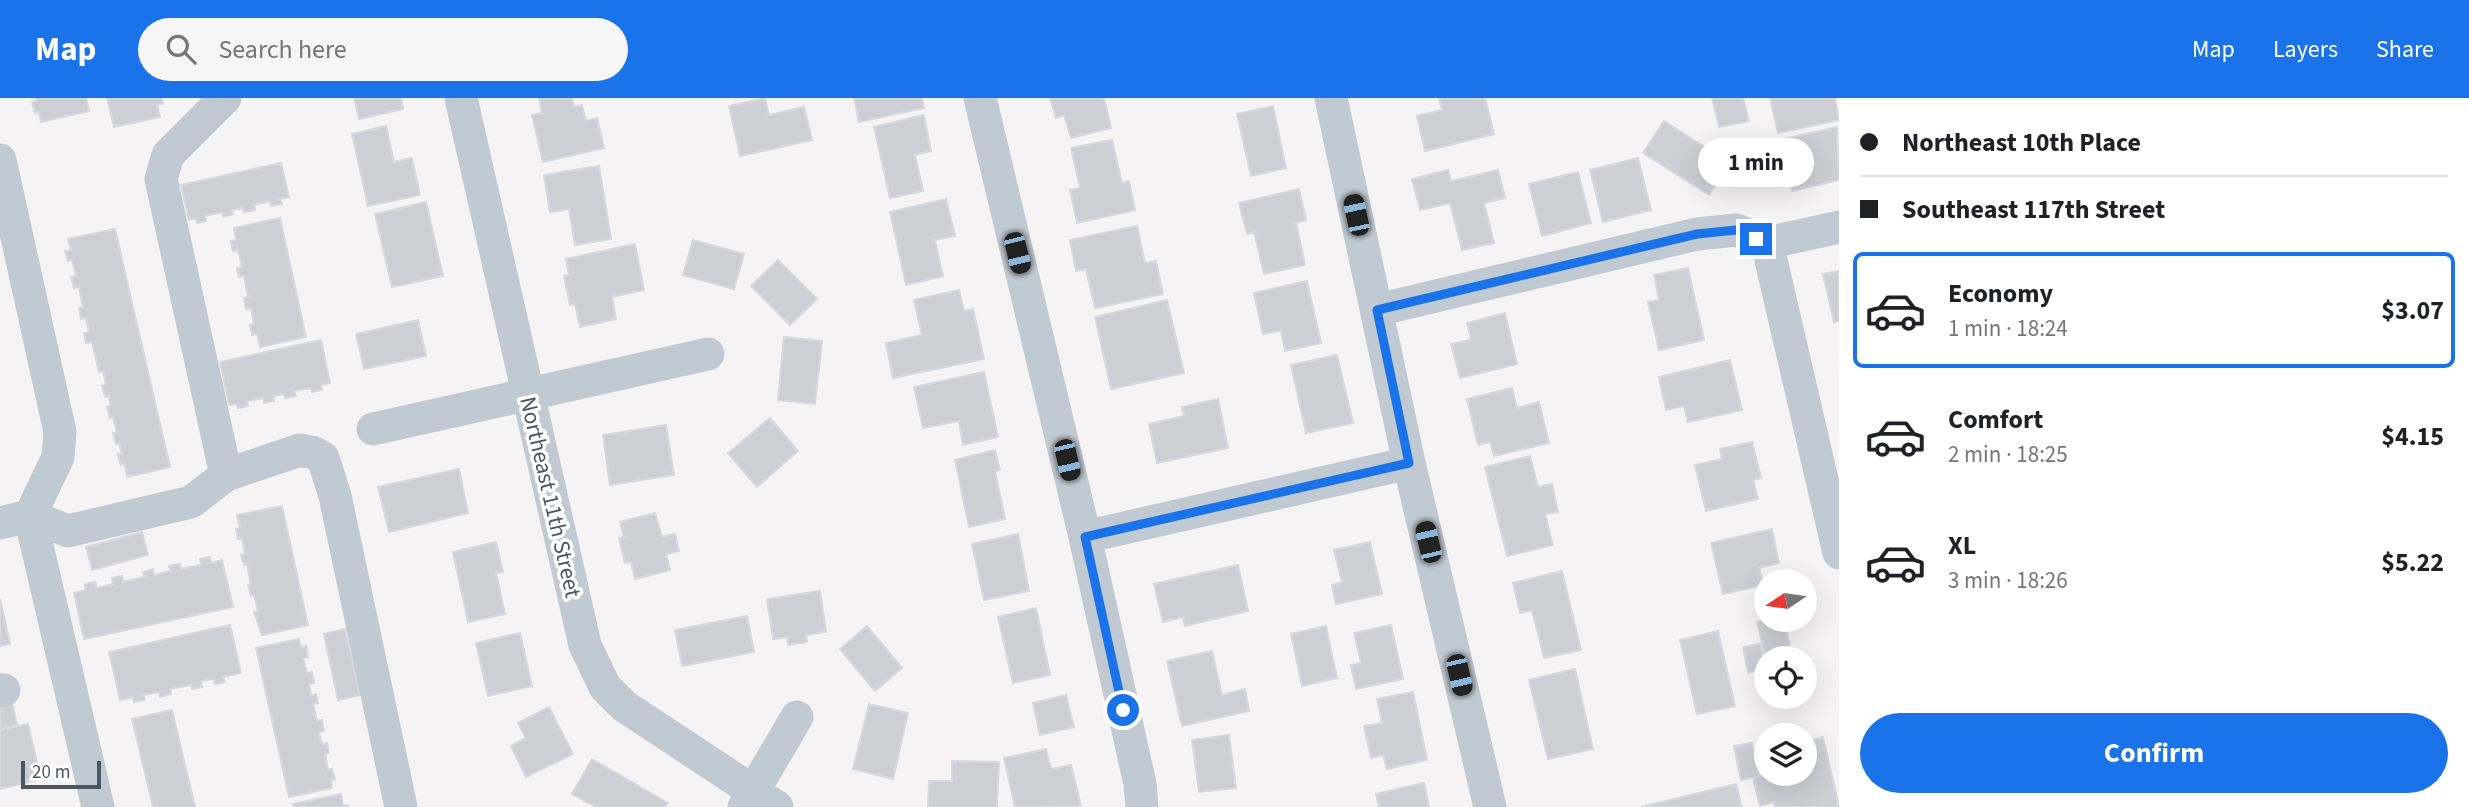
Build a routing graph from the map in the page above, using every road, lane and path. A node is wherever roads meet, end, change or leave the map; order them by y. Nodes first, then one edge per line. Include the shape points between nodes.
1 (225, 98) edge
2 (461, 98) edge
3 (980, 98) edge
4 (1331, 98) edge
5 (0, 160) edge
6 (1839, 227) edge
7 (1767, 243) junction
8 (1377, 310) junction
9 (708, 354) dead end
10 (527, 395) junction
11 (373, 429) dead end
12 (1409, 463) junction
13 (226, 475) junction
14 (15, 520) edge
15 (1085, 537) junction
16 (1839, 553) edge
17 (797, 717) dead end
18 (758, 802) edge
19 (98, 807) edge
20 (401, 807) edge
21 (1142, 807) edge
22 (1490, 807) edge

1 - 13 street via 168,155 161,179
2 - 10 street, Northeast 11th Street
3 - 15 street
4 - 8 street
5 - 14 street via 60,432 58,457
6 - 7 street
7 - 8 street via 1736,230 1697,234
7 - 16 street
8 - 12 street
9 - 10 street
10 - 11 street
10 - 18 street, Northeast 11th Street via 585,645 605,687 624,706
12 - 15 street
12 - 22 street
13 - 14 street via 191,502 68,531
13 - 20 street via 300,450 323,458
14 - 19 street
15 - 21 street
17 - 18 street

